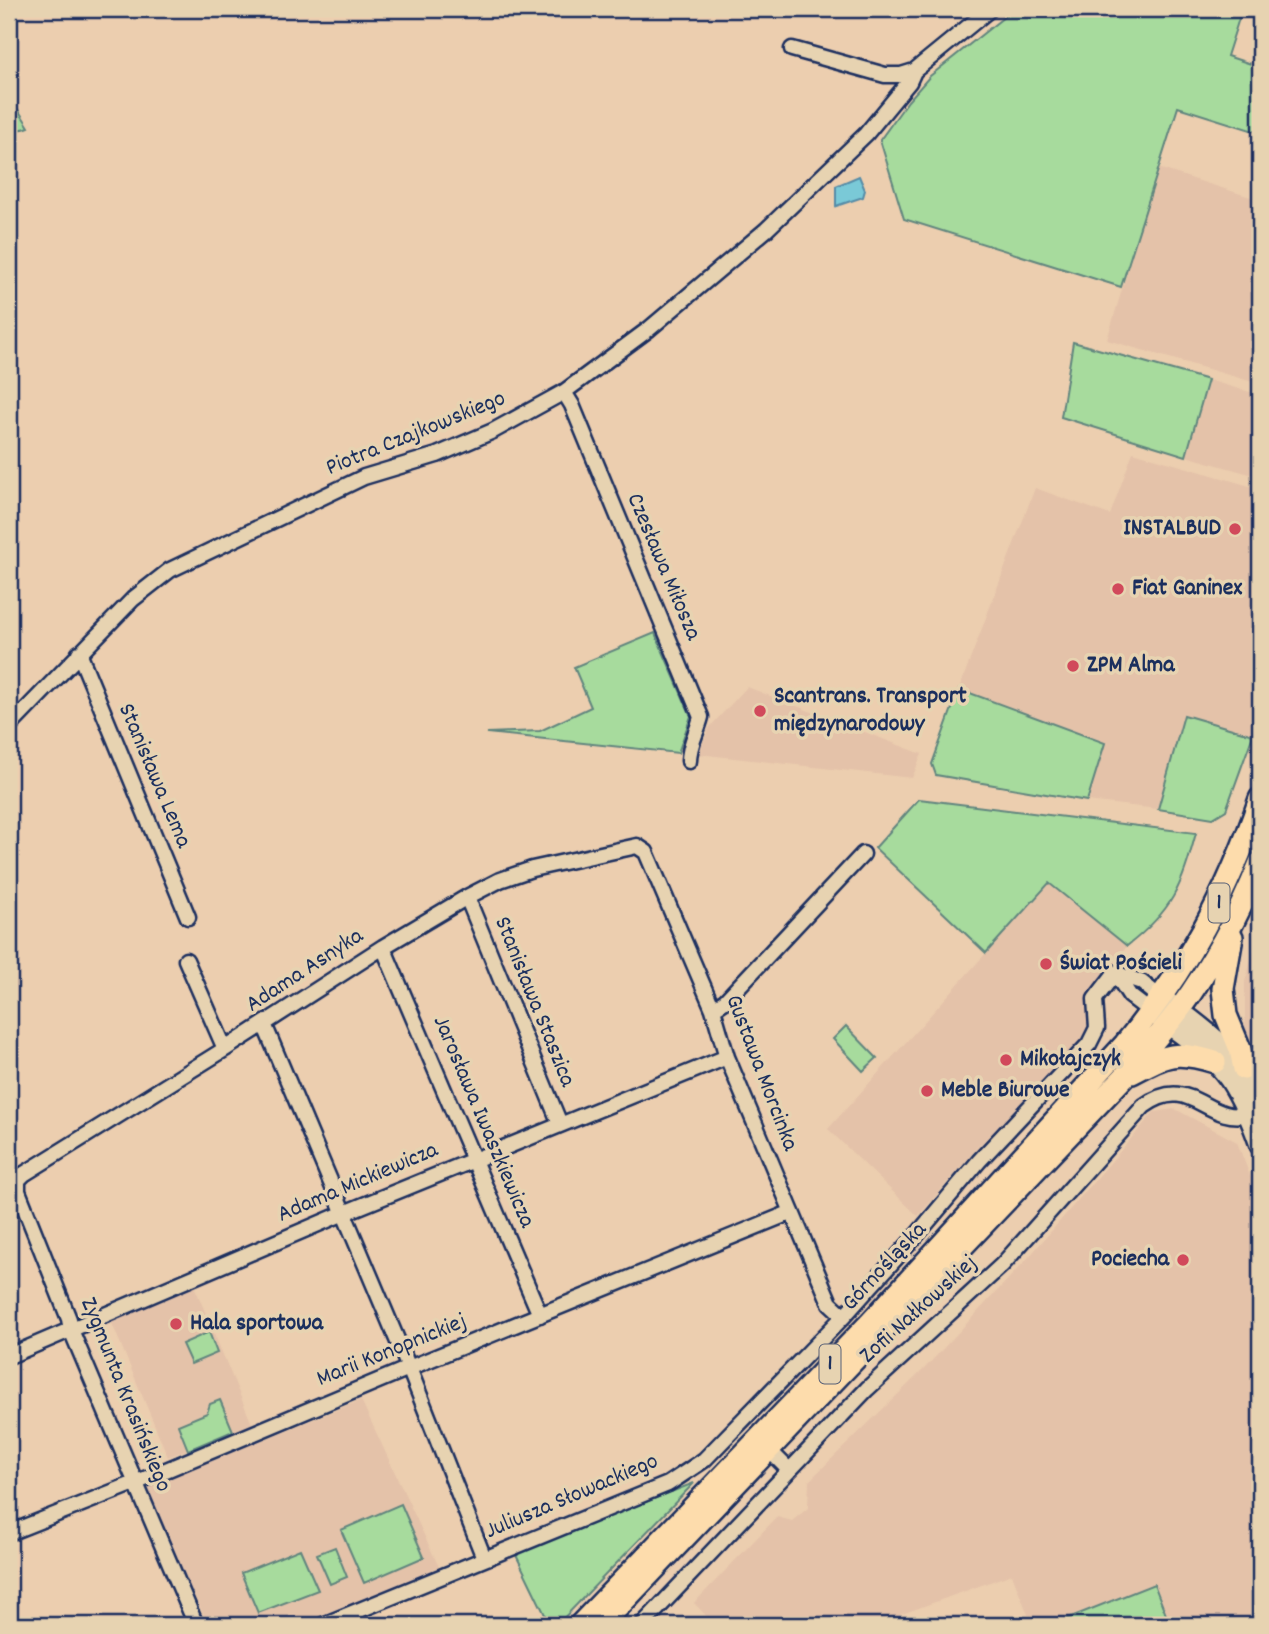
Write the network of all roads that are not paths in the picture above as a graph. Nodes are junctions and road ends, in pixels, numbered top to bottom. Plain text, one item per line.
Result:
1 (989, 9) edge
2 (792, 49) dead end
3 (914, 71) junction
4 (565, 392) junction
5 (79, 653) junction
6 (9, 727) edge
7 (688, 761) dead end
8 (1260, 799) edge
9 (637, 846) joint
10 (863, 854) dead end
11 (1260, 863) edge
12 (467, 897) junction
13 (188, 917) dead end
14 (1235, 921) junction
15 (383, 947) junction
16 (186, 960) dead end
17 (713, 1009) junction
18 (1165, 1011) junction
19 (264, 1024) junction
20 (225, 1049) junction
21 (727, 1057) junction
22 (1214, 1062) junction
23 (1244, 1069) junction
24 (1124, 1077) junction
25 (1249, 1114) junction
26 (560, 1124) junction
27 (1260, 1145) edge
28 (474, 1160) junction
29 (18, 1180) joint
30 (792, 1212) junction
31 (344, 1213) junction
32 (540, 1315) junction
33 (844, 1316) junction
34 (71, 1330) junction
35 (9, 1356) edge
36 (409, 1368) junction
37 (769, 1450) junction
38 (789, 1471) junction
39 (135, 1483) junction
40 (9, 1533) edge
41 (484, 1558) junction
42 (196, 1625) edge
43 (323, 1625) edge
44 (580, 1625) edge
45 (601, 1625) edge
46 (642, 1625) edge

1 - 3 street, Piotra Czajkowskiego
2 - 3 street
3 - 4 street, Piotra Czajkowskiego
4 - 5 street, Piotra Czajkowskiego
4 - 7 street, Czesława Miłosza
5 - 6 street, Piotra Czajkowskiego
5 - 13 street, Stanisława Lema
8 - 18 main road, 1
9 - 12 street, Adama Asnyka
9 - 17 street, Gustawa Morcinka
10 - 17 street
11 - 14 main road, 1
12 - 15 street, Adama Asnyka
12 - 26 street, Stanisława Staszica
14 - 18 main road, 1
14 - 23 main road
15 - 19 street, Adama Asnyka
15 - 28 street, Jarosława Iwaszkiewicza
16 - 20 street
17 - 21 street, Gustawa Morcinka
18 - 22 main road
18 - 23 main road
18 - 24 main road, Górnośląska / 1
18 - 33 street, Juliusza Słowackiego
18 - 44 main road, Górnośląska / 1
19 - 20 street, Adama Asnyka
19 - 31 street
20 - 29 street, Adama Asnyka
21 - 26 street, Adama Mickiewicza
21 - 30 street, Gustawa Morcinka
22 - 24 main road
22 - 25 main road
23 - 25 main road
24 - 37 main road, Górnośląska / 1
25 - 27 main road
25 - 38 street, Zofii Nałkowskiej
26 - 28 street, Adama Mickiewicza
28 - 31 street, Adama Mickiewicza
28 - 32 street, Jarosława Iwaszkiewicza
29 - 34 street, Zygmunta Krasińskiego
30 - 32 street, Marii Konopnickiej
30 - 33 street, Gustawa Morcinka
31 - 34 street, Adama Mickiewicza
31 - 36 street
32 - 36 street, Marii Konopnickiej
33 - 41 street, Juliusza Słowackiego
34 - 35 street, Adama Mickiewicza
34 - 39 street, Zygmunta Krasińskiego
36 - 39 street, Marii Konopnickiej
36 - 41 street
37 - 38 street
37 - 45 main road, Górnośląska / 1
38 - 46 street, Zofii Nałkowskiej
39 - 40 street, Marii Konopnickiej
39 - 42 street, Zygmunta Krasińskiego
41 - 43 street, Juliusza Słowackiego

